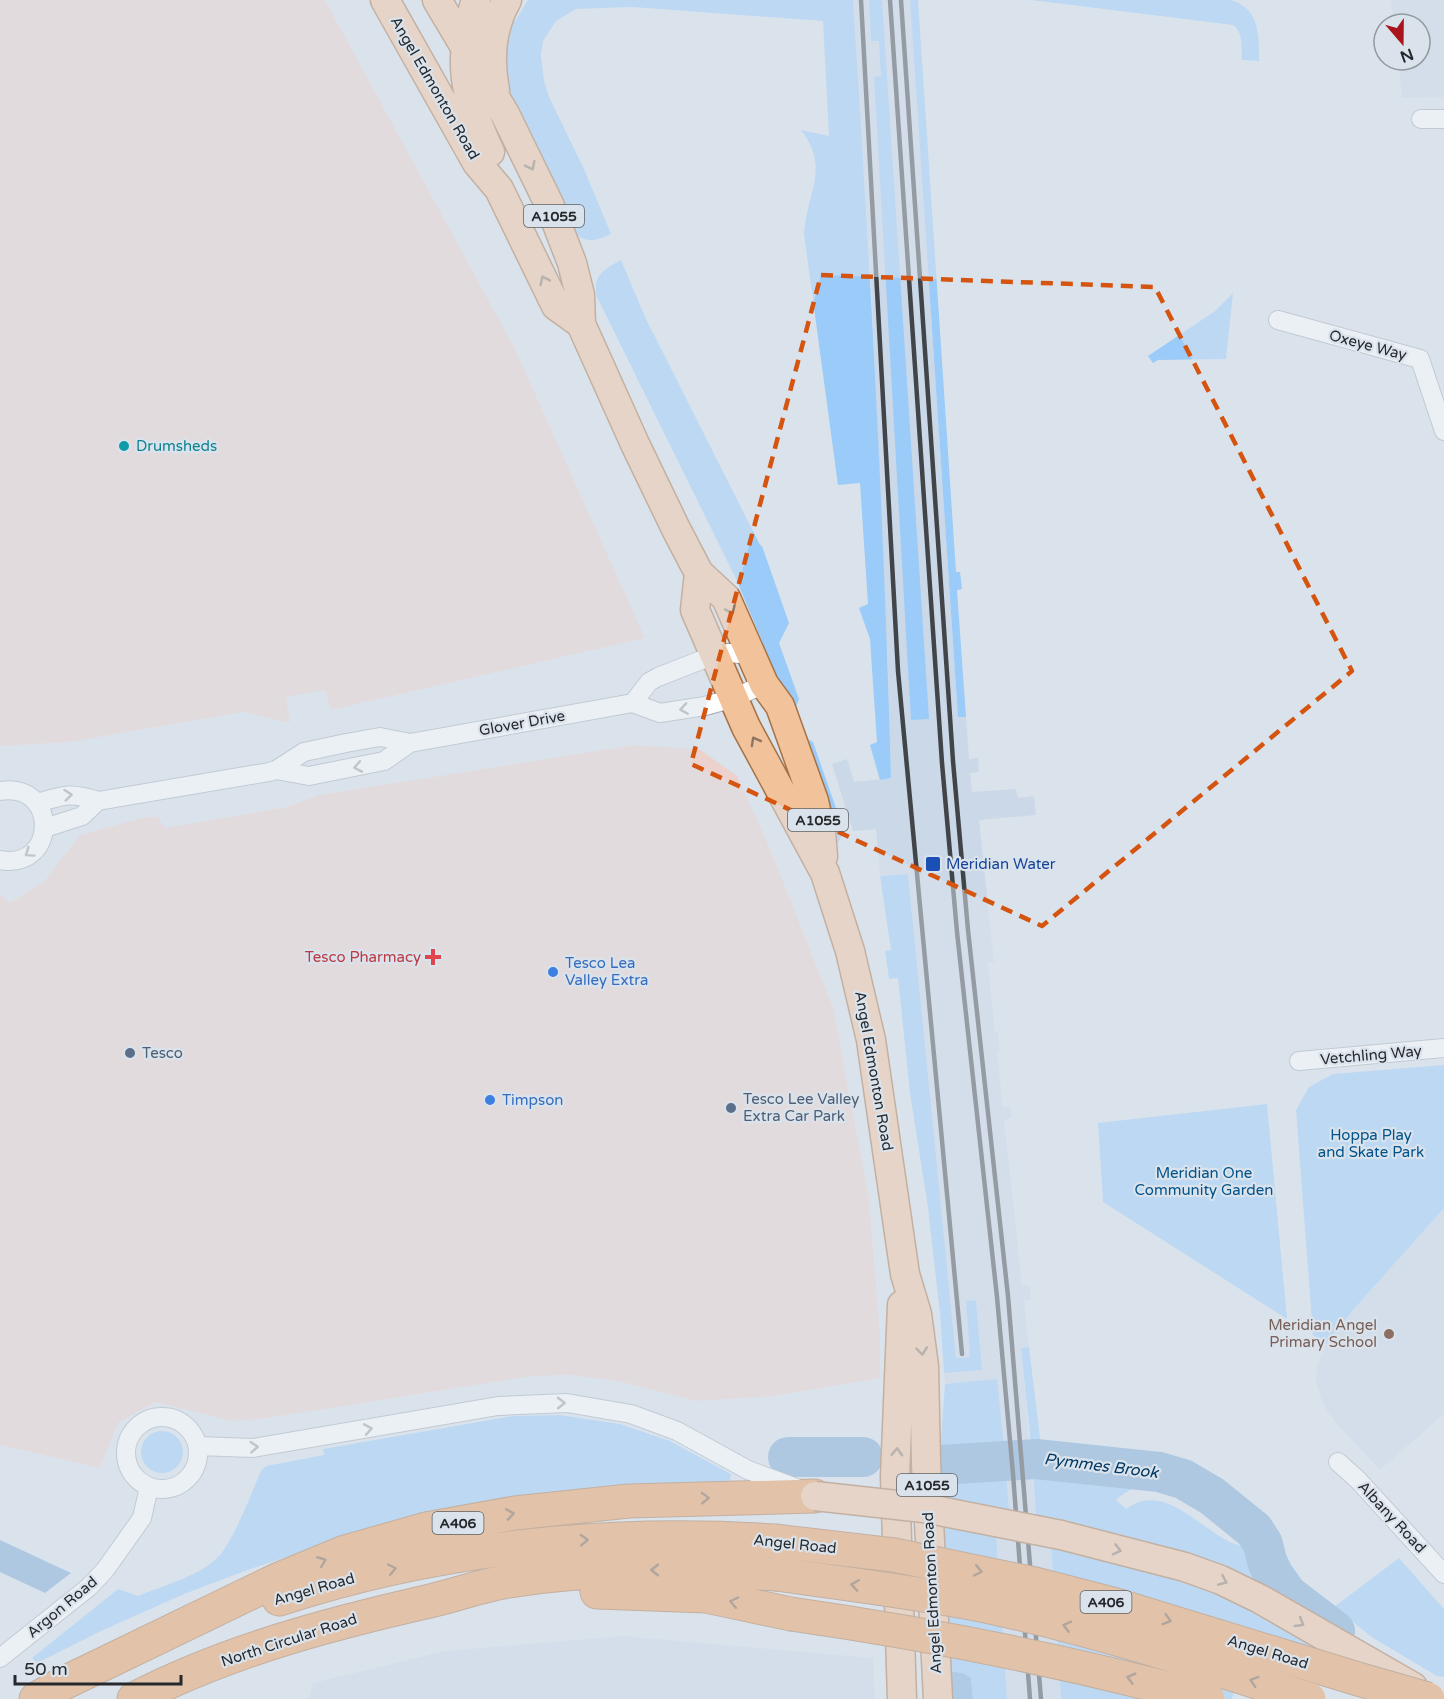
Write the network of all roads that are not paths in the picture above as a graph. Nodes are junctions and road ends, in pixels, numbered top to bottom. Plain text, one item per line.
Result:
1 (385, 0) edge
2 (437, 0) edge
3 (476, 0) edge
4 (507, 0) edge
5 (464, 44) junction
6 (505, 114) junction
7 (1421, 119) dead end
8 (1444, 119) edge
9 (499, 189) junction
10 (1278, 320) dead end
11 (581, 324) junction
12 (1444, 430) edge
13 (699, 573) junction
14 (714, 655) junction
15 (751, 655) junction
16 (764, 684) junction
17 (735, 698) junction
18 (633, 703) junction
19 (410, 743) junction
20 (276, 770) junction
21 (0, 791) edge
22 (99, 801) junction
23 (37, 803) junction
24 (45, 828) junction
25 (0, 860) edge
26 (825, 873) junction
27 (1444, 1048) edge
28 (1299, 1061) dead end
29 (905, 1274) junction
30 (198, 1446) junction
31 (1338, 1462) dead end
32 (149, 1486) junction
33 (793, 1491) junction
34 (1444, 1574) edge
35 (448, 1596) junction
36 (155, 1640) junction
37 (0, 1658) edge
38 (36, 1699) edge
39 (134, 1699) edge
40 (902, 1699) edge
41 (938, 1699) edge
42 (1208, 1699) edge
43 (1309, 1699) edge
44 (1431, 1699) edge

1 - 9 main road, Angel Edmonton Road / A1055
2 - 5 main road, A1055
3 - 5 main road
4 - 6 main road
5 - 6 main road, A1055
5 - 9 main road
6 -> 11 main road, Angel Edmonton Road / A1055
7 - 8 street
11 -> 9 main road, Angel Edmonton Road / A1055
10 - 12 street, Oxeye Way
11 - 13 main road, Angel Edmonton Road / A1055
13 - 14 main road, Angel Edmonton Road / A1055
13 -> 15 main road, Angel Edmonton Road / A1055
14 - 15 street
14 - 17 main road, Angel Edmonton Road / A1055
14 - 18 street
15 - 16 main road, Angel Edmonton Road / A1055
16 - 17 street, Glover Drive
16 - 26 main road, Angel Edmonton Road / A1055
17 -> 18 street, Glover Drive
26 -> 17 main road, Angel Edmonton Road / A1055
18 - 19 street, Glover Drive
19 - 20 street, Glover Drive
19 -> 20 street, Glover Drive
20 - 22 street, Glover Drive
21 - 23 street
23 -> 22 street, Glover Drive
22 - 24 street, Glover Drive
23 - 24 street
24 -> 25 street
26 - 29 main road, Angel Edmonton Road / A1055
27 - 28 street, Vetchling Way
40 -> 29 main road, Angel Edmonton Road / A1055
29 -> 41 main road, Angel Edmonton Road / A1055
30 - 32 street
30 - 32 street
30 -> 33 street
31 - 34 street, Albany Road
32 - 37 street, Argon Road
36 -> 33 highway, A406
33 -> 44 main road, Angel Road / A406, bridge
35 - 39 highway, North Circular Road / A406
42 -> 35 highway, bridge
43 -> 35 highway, Angel Road / A406, bridge
36 - 38 highway, A406
36 -> 44 highway, Angel Road / A406, bridge

